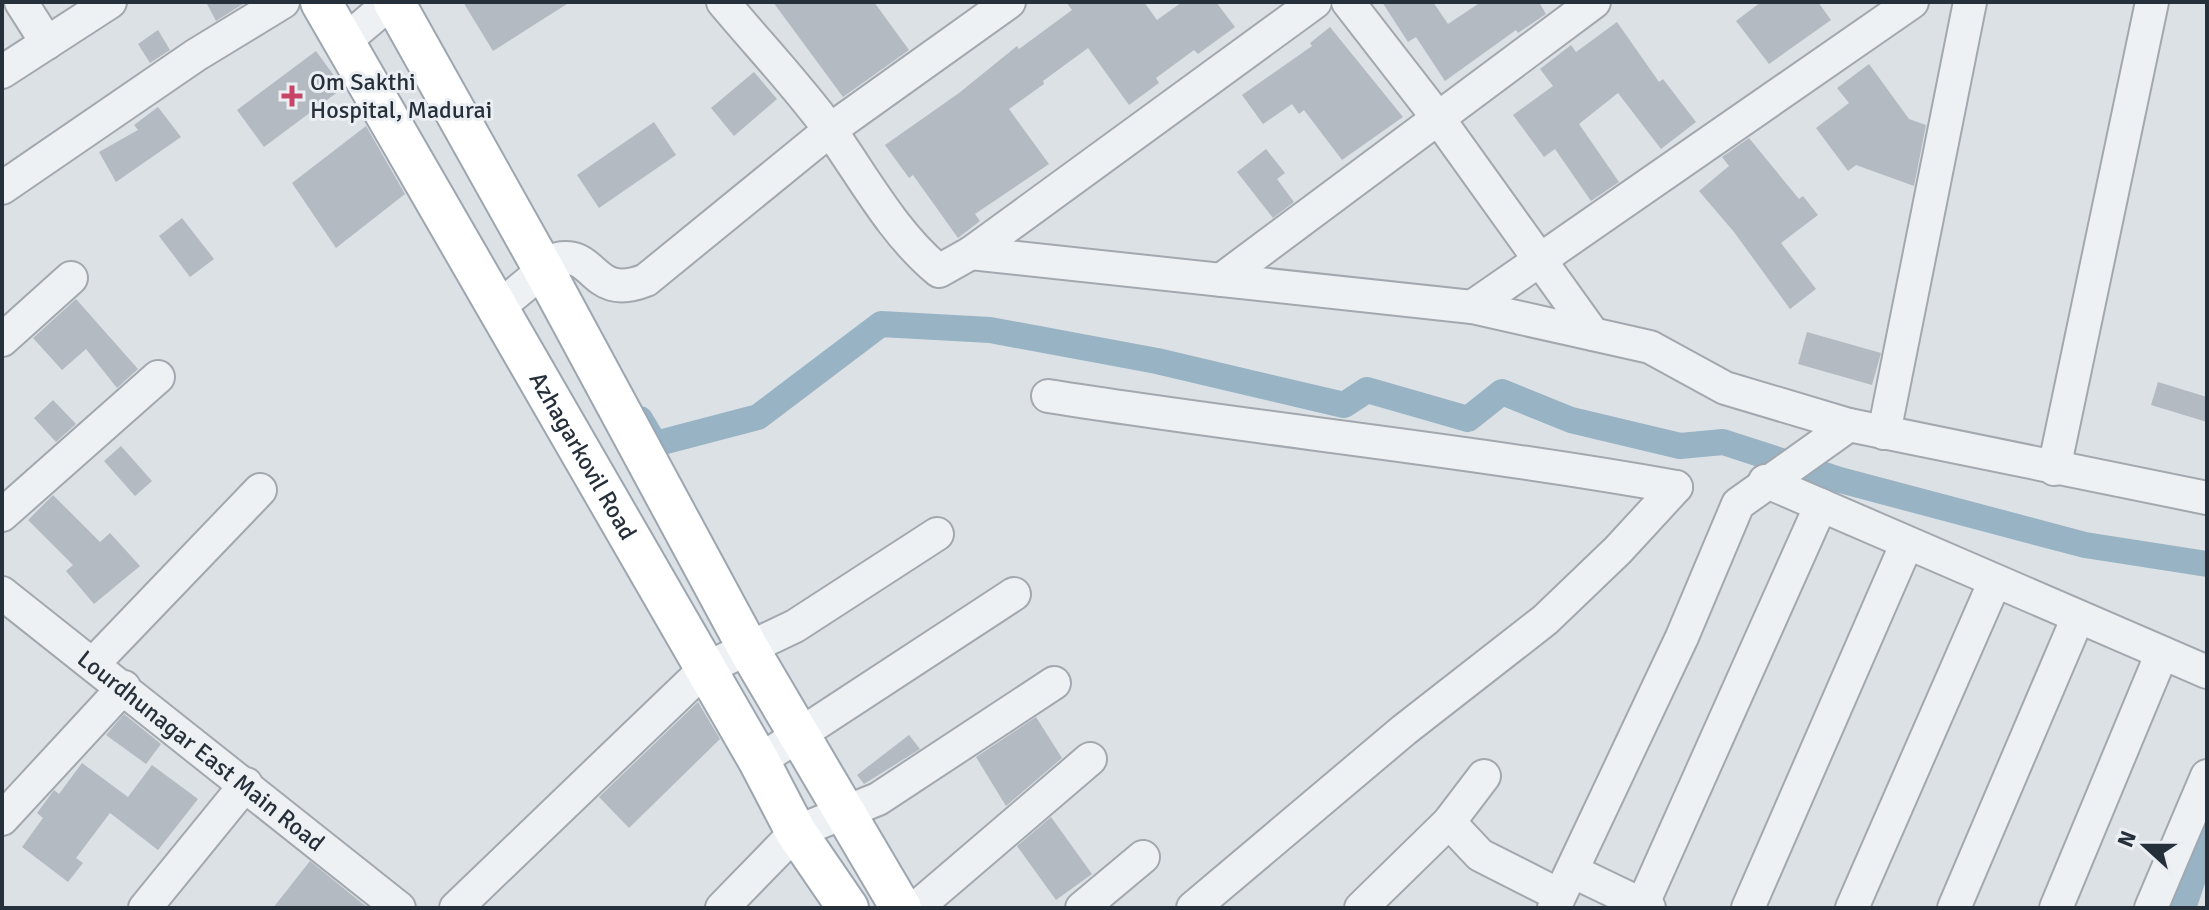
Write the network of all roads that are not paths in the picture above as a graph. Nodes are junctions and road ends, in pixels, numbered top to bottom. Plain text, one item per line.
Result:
1 (21, 2) edge
2 (110, 2) edge
3 (283, 2) edge
4 (321, 2) edge
5 (392, 2) edge
6 (723, 2) edge
7 (1009, 2) edge
8 (1315, 2) edge
9 (1348, 2) edge
10 (1594, 2) edge
11 (1912, 2) edge
12 (1970, 2) edge
13 (2152, 2) edge
14 (345, 41) junction
15 (47, 43) junction
16 (2, 72) edge
17 (1438, 118) junction
18 (830, 130) junction
19 (2, 188) edge
20 (971, 253) junction
21 (1541, 262) junction
22 (551, 264) junction
23 (71, 278) dead end
24 (1221, 280) junction
25 (499, 307) junction
26 (1472, 307) junction
27 (1593, 334) junction
28 (2, 340) edge
29 (158, 377) dead end
30 (1048, 396) dead end
31 (1849, 425) junction
32 (1884, 433) junction
33 (1784, 468) junction
34 (2054, 469) junction
35 (260, 490) dead end
36 (2207, 498) edge
37 (1821, 505) junction
38 (2, 515) edge
39 (675, 515) junction
40 (937, 534) dead end
41 (629, 535) junction
42 (1907, 543) junction
43 (1995, 581) junction
44 (2, 593) edge
45 (1014, 594) dead end
46 (2078, 617) junction
47 (748, 648) junction
48 (2162, 653) junction
49 (94, 663) junction
50 (705, 669) junction
51 (2207, 672) edge
52 (1054, 683) dead end
53 (124, 687) junction
54 (801, 733) junction
55 (1090, 759) dead end
56 (759, 761) junction
57 (1484, 776) dead end
58 (2207, 776) edge
59 (246, 784) junction
60 (844, 812) junction
61 (2, 819) edge
62 (1449, 822) junction
63 (796, 832) junction
64 (1143, 857) dead end
65 (1562, 891) edge
66 (1644, 907) edge
67 (145, 908) edge
68 (399, 908) edge
69 (456, 908) edge
70 (722, 908) edge
71 (848, 908) edge
72 (901, 908) edge
73 (916, 908) edge
74 (1082, 908) edge
75 (1193, 908) edge
76 (1361, 908) edge
77 (1748, 908) edge
78 (1852, 908) edge
79 (1954, 908) edge
80 (2056, 908) edge
81 (2151, 908) edge

1 - 15 street
2 - 15 street
3 - 19 street
4 - 14 main road, Azhagarkovil Road
5 - 14 street
5 - 22 main road, Azhagarkovil Road
6 - 18 street
7 - 18 street
8 - 20 street
9 - 17 street
10 - 17 street
11 - 21 street
12 - 32 street
13 - 34 street
14 - 25 main road, Azhagarkovil Road
15 - 16 street
17 - 21 street
17 - 24 street
18 - 20 street
18 - 22 street
20 - 24 street
21 - 26 street
21 - 27 street
22 - 25 street
22 - 39 main road, Azhagarkovil Road
23 - 28 street
24 - 26 street
25 - 41 main road, Azhagarkovil Road
26 - 27 street
27 - 31 street
29 - 38 street
30 - 75 street
31 - 32 street
31 - 33 street
32 - 34 street
33 - 37 street
33 - 65 street
34 - 36 street
35 - 49 street
37 - 42 street
37 - 66 street
39 - 41 main road
39 - 47 main road, Azhagarkovil Road
40 - 47 street
41 - 50 main road, Azhagarkovil Road
42 - 43 street
42 - 77 street
43 - 46 street
43 - 78 street
44 - 49 street, Lourdhunagar East Main Road
45 - 54 street
46 - 48 street
46 - 79 street
47 - 50 street
47 - 54 main road, Azhagarkovil Road
48 - 51 street
48 - 80 street
49 - 53 street, Lourdhunagar East Main Road
50 - 56 main road, Azhagarkovil Road
50 - 69 street
52 - 60 street
53 - 59 street, Lourdhunagar East Main Road
53 - 61 street
54 - 56 street
54 - 60 main road, Azhagarkovil Road
55 - 73 street
56 - 63 main road, Azhagarkovil Road
57 - 62 street
58 - 81 street
59 - 67 street
59 - 68 street, Lourdhunagar East Main Road
60 - 63 street
60 - 72 main road, Azhagarkovil Road
62 - 65 street
62 - 76 street
63 - 70 street
63 - 71 main road, Azhagarkovil Road
64 - 74 street
65 - 66 street

